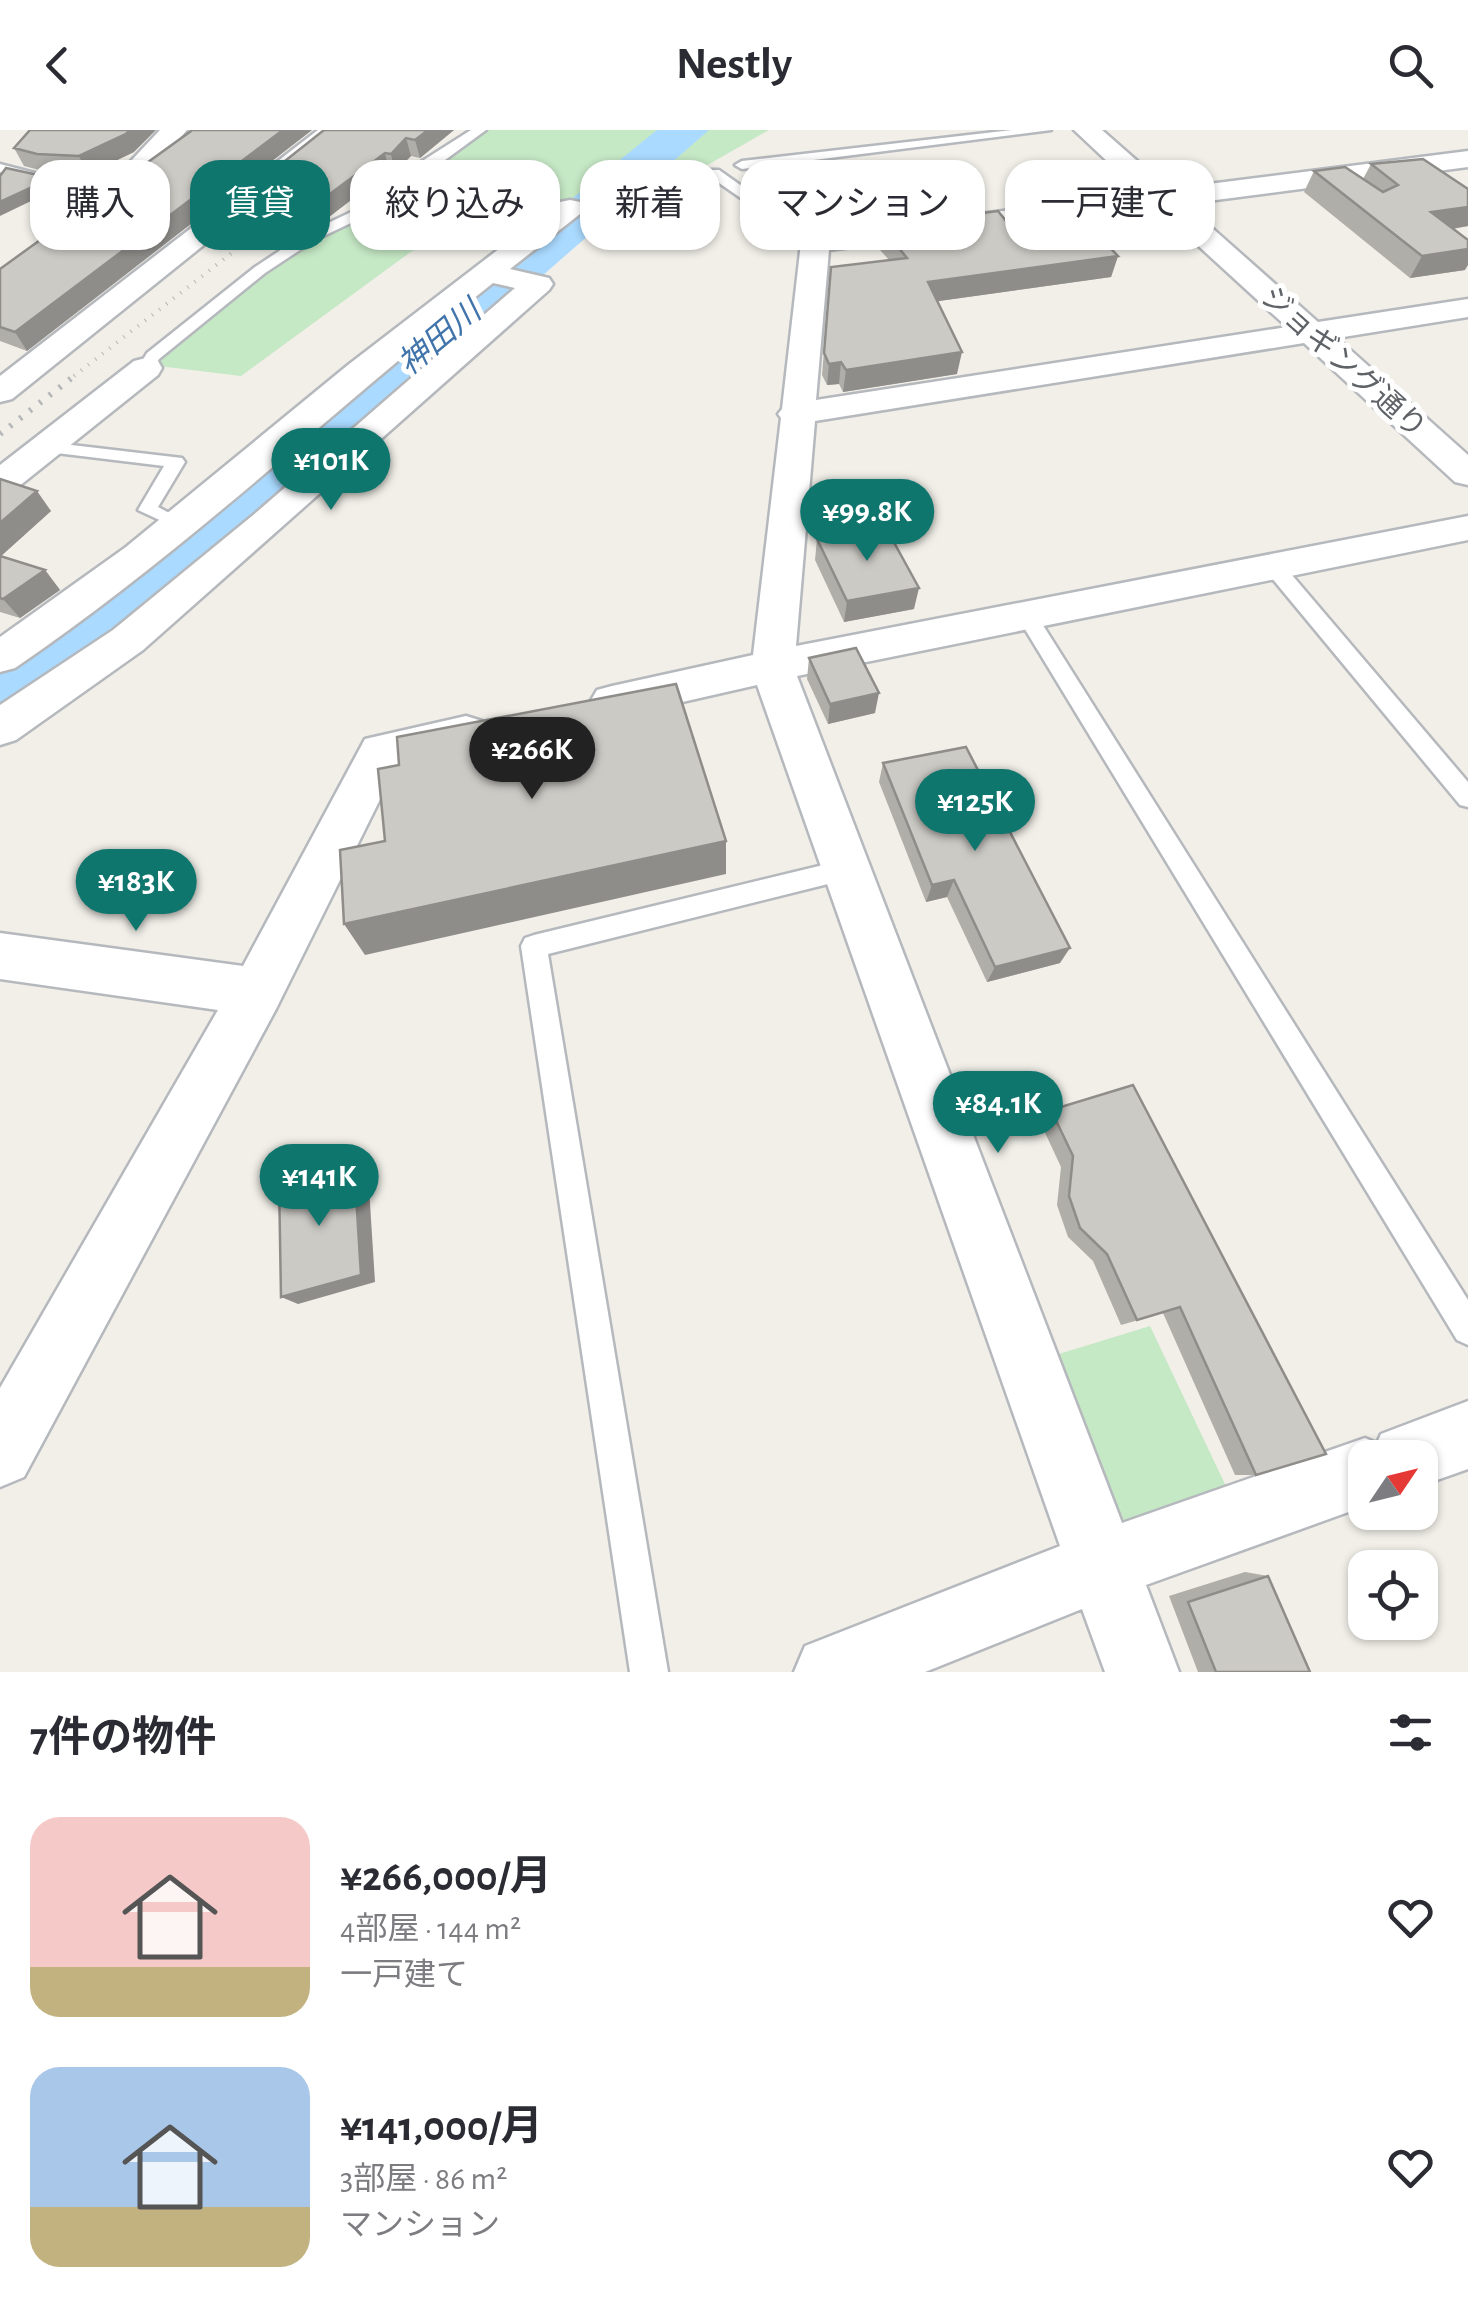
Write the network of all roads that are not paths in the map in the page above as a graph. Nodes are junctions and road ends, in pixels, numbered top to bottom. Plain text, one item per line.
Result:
1 (174, 130) edge
2 (334, 130) edge
3 (480, 130) edge
4 (1045, 130) edge
5 (1087, 130) edge
6 (1468, 159) edge
7 (147, 160) edge
8 (785, 160) edge
9 (1120, 160) edge
10 (0, 168) edge
11 (30, 176) edge
12 (1215, 193) edge
13 (570, 208) dead end
14 (1215, 246) edge
15 (814, 250) edge
16 (502, 276) junction
17 (1468, 308) edge
18 (1312, 333) junction
19 (146, 368) joint
20 (8, 377) edge
21 (795, 414) junction
22 (46, 447) junction
23 (1468, 474) edge
24 (0, 484) edge
25 (181, 524) junction
26 (1468, 528) edge
27 (1273, 566) junction
28 (1027, 616) junction
29 (0, 657) edge
30 (773, 668) junction
31 (568, 712) edge
32 (512, 724) edge
33 (0, 728) edge
34 (1468, 798) edge
35 (844, 870) junction
36 (0, 956) edge
37 (257, 992) junction
38 (1468, 1329) edge
39 (1468, 1435) edge
40 (1438, 1446) edge
41 (0, 1452) edge
42 (1348, 1478) edge
43 (1103, 1564) junction
44 (649, 1672) edge
45 (832, 1672) edge
46 (1142, 1672) edge

1 - 7 street
2 - 20 street
3 - 19 lane
4 - 8 lane
5 - 9 street, ジョギング通り
6 - 12 street
10 - 11 lane
13 - 16 street
14 - 18 street, ジョギング通り
15 - 21 street
16 - 25 street
16 - 33 street
17 - 18 street
18 - 21 street
18 - 23 street, ジョギング通り
19 - 22 street
21 - 30 street
22 - 24 street
22 - 25 lane
25 - 29 street
26 - 27 street
27 - 28 street
27 - 34 lane
28 - 30 street
28 - 38 lane
30 - 31 street
30 - 35 street
32 - 37 street
35 - 43 street
35 - 44 lane
36 - 37 street
37 - 41 street
39 - 40 street
42 - 43 street
43 - 45 street
43 - 46 street

